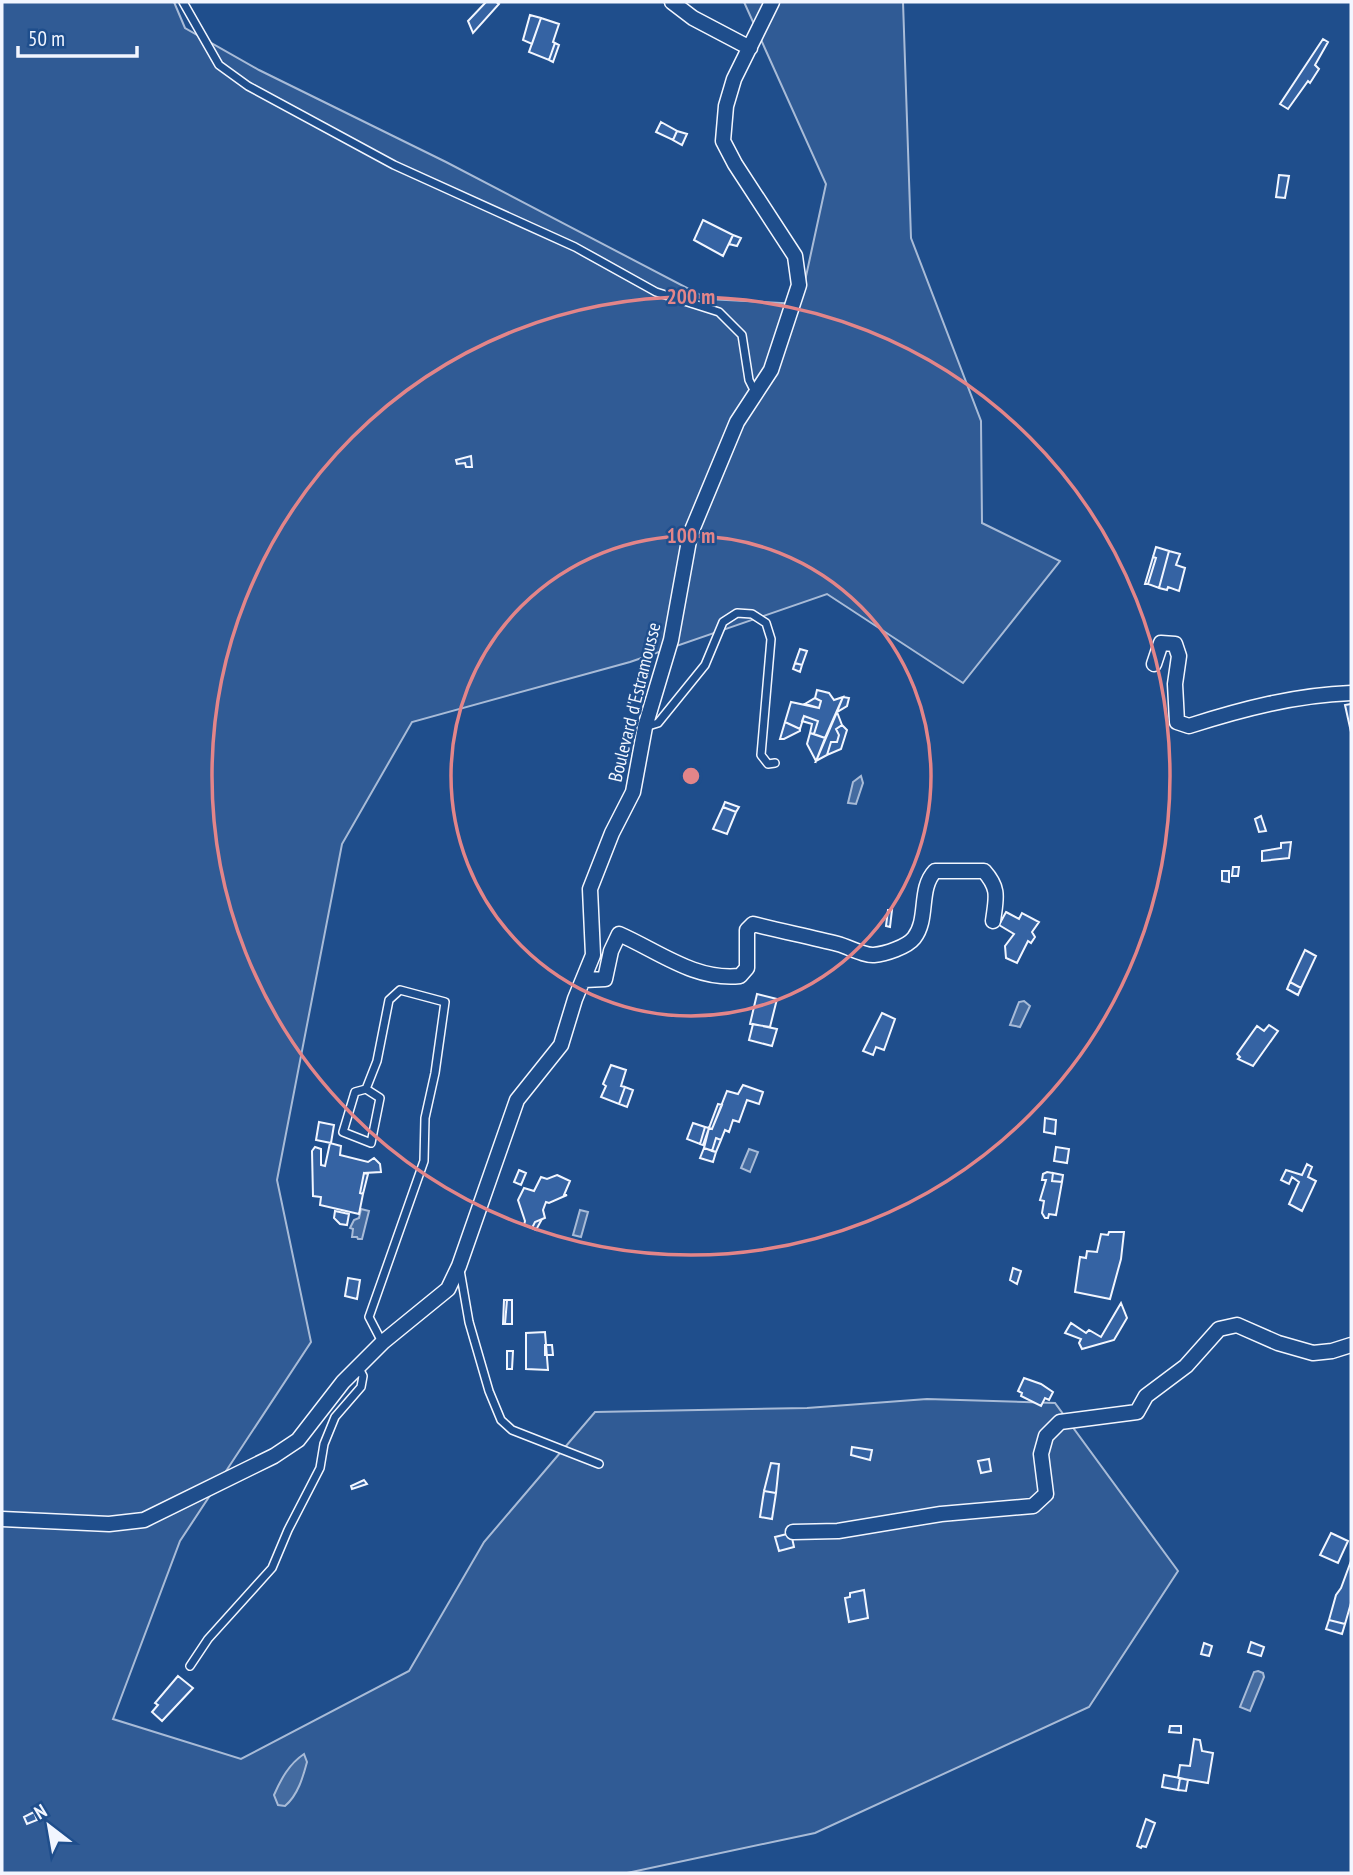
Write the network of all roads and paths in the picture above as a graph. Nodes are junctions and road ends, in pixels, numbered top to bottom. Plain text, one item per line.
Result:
1 (183, 2) edge
2 (672, 2) edge
3 (772, 2) edge
4 (750, 48) junction
5 (756, 395) junction
6 (1154, 664) dead end
7 (1351, 693) edge
8 (645, 727) junction
9 (775, 763) dead end
10 (993, 921) dead end
11 (584, 980) junction
12 (366, 1089) junction
13 (459, 1266) junction
14 (383, 1342) junction
15 (1351, 1345) edge
16 (359, 1367) junction
17 (599, 1464) dead end
18 (7, 1523) edge
19 (793, 1532) dead end
20 (190, 1666) dead end

1 - 5 lane
2 - 4 street
3 - 4 street, Boulevard d'Estramousse
4 - 5 street, Boulevard d'Estramousse
5 - 8 street, Boulevard d'Estramousse
6 - 7 street
8 - 9 lane
8 - 11 street, Boulevard d'Estramousse
10 - 11 street
11 - 13 street, Boulevard d'Estramousse
12 - 12 lane
12 - 14 lane
13 - 14 street, Boulevard d'Estramousse
13 - 17 lane
14 - 16 street, Boulevard d'Estramousse
15 - 19 street
16 - 18 street, Boulevard d'Estramousse
16 - 20 lane

